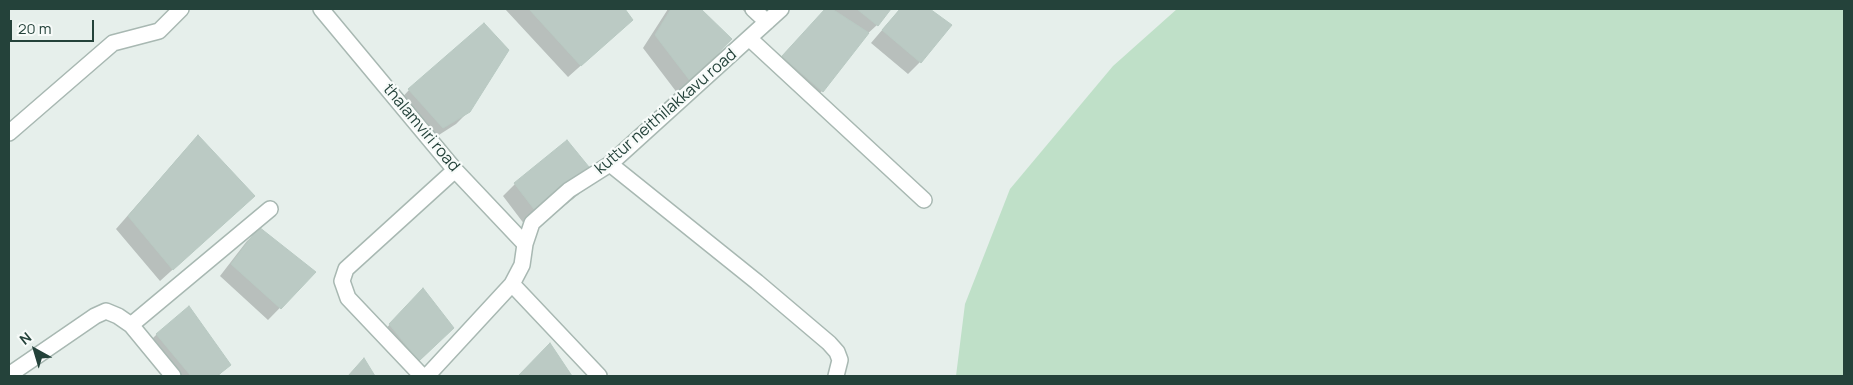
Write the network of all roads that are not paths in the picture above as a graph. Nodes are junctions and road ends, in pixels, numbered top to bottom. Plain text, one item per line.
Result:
1 (181, 9) edge
2 (321, 9) edge
3 (753, 9) edge
4 (781, 9) edge
5 (767, 22) junction
6 (750, 39) junction
7 (9, 133) edge
8 (610, 164) junction
9 (455, 170) junction
10 (924, 200) dead end
11 (270, 210) dead end
12 (525, 244) junction
13 (512, 284) junction
14 (131, 325) junction
15 (9, 375) edge
16 (173, 376) edge
17 (422, 376) edge
18 (427, 376) edge
19 (599, 376) edge
20 (836, 376) edge

1 - 7 street
2 - 9 street, thalamviri road
3 - 5 street
4 - 5 street, kuttur neithilakkavu road
5 - 6 street, kuttur neithilakkavu road
6 - 8 street, kuttur neithilakkavu road
6 - 10 street
8 - 12 street, kuttur neithilakkavu road
8 - 20 street
9 - 12 street, thalamviri road
9 - 17 street
11 - 14 street
12 - 13 street, kuttur neithilakkavu road
13 - 18 street, kuttur neithilakkavu road
13 - 19 street
14 - 15 street
14 - 16 street

